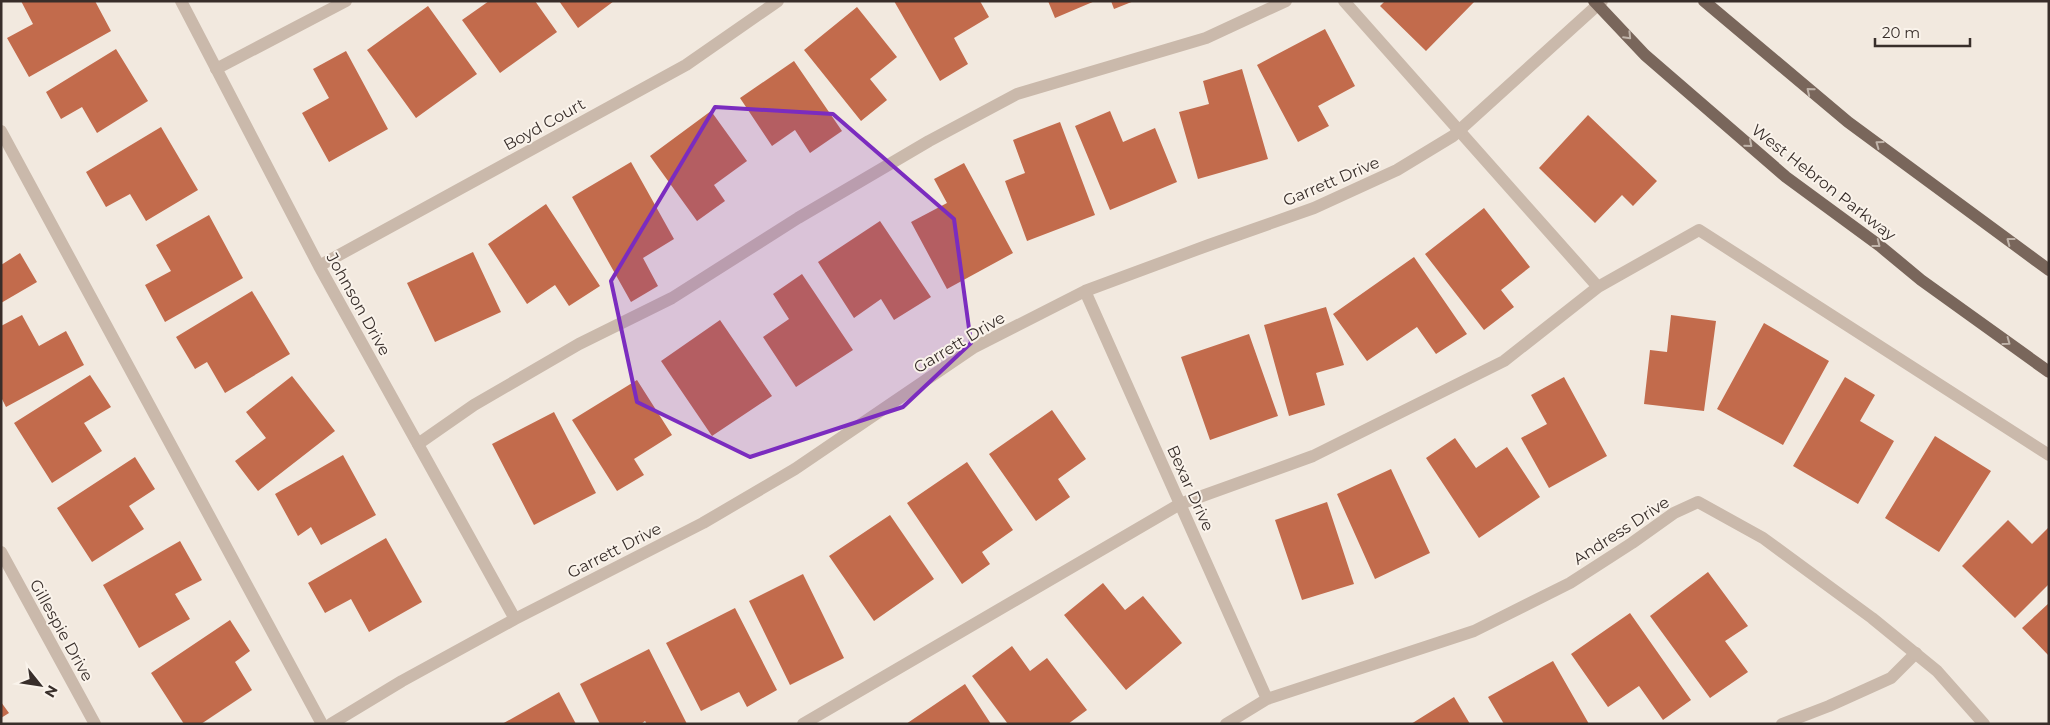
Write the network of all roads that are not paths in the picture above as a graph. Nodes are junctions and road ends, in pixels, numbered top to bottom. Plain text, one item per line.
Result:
1 (181, 1) edge
2 (346, 1) edge
3 (778, 1) edge
4 (1286, 1) edge
5 (1344, 1) edge
6 (1704, 1) edge
7 (1598, 3) edge
8 (216, 69) junction
9 (1459, 129) junction
10 (1, 131) edge
11 (319, 266) junction
12 (2049, 270) edge
13 (1598, 287) junction
14 (1085, 291) junction
15 (2049, 372) edge
16 (418, 444) junction
17 (2049, 455) edge
18 (1180, 504) junction
19 (1, 552) edge
20 (515, 619) junction
21 (1916, 653) junction
22 (1267, 699) junction
23 (95, 724) edge
24 (322, 724) edge
25 (330, 724) edge
26 (803, 724) edge
27 (1226, 724) edge
28 (1782, 724) edge
29 (1984, 724) edge

1 - 8 street, Johnson Drive
2 - 8 street
3 - 11 street, Boyd Court
4 - 16 street
5 - 9 street
12 -> 6 main road
7 - 9 street, Garrett Drive
7 -> 15 main road, West Hebron Parkway
8 - 11 street, Johnson Drive
9 - 13 street
9 - 14 street, Garrett Drive
10 - 24 street
11 - 16 street, Johnson Drive
13 - 17 street
13 - 18 street
14 - 18 street, Bexar Drive
14 - 20 street, Garrett Drive
16 - 20 street, Johnson Drive
18 - 22 street, Bexar Drive
18 - 26 street
19 - 23 street, Gillespie Drive
20 - 25 street, Garrett Drive
21 - 22 street, Andress Drive
21 - 28 street
21 - 29 street, Andress Drive
22 - 27 street, Andress Drive

